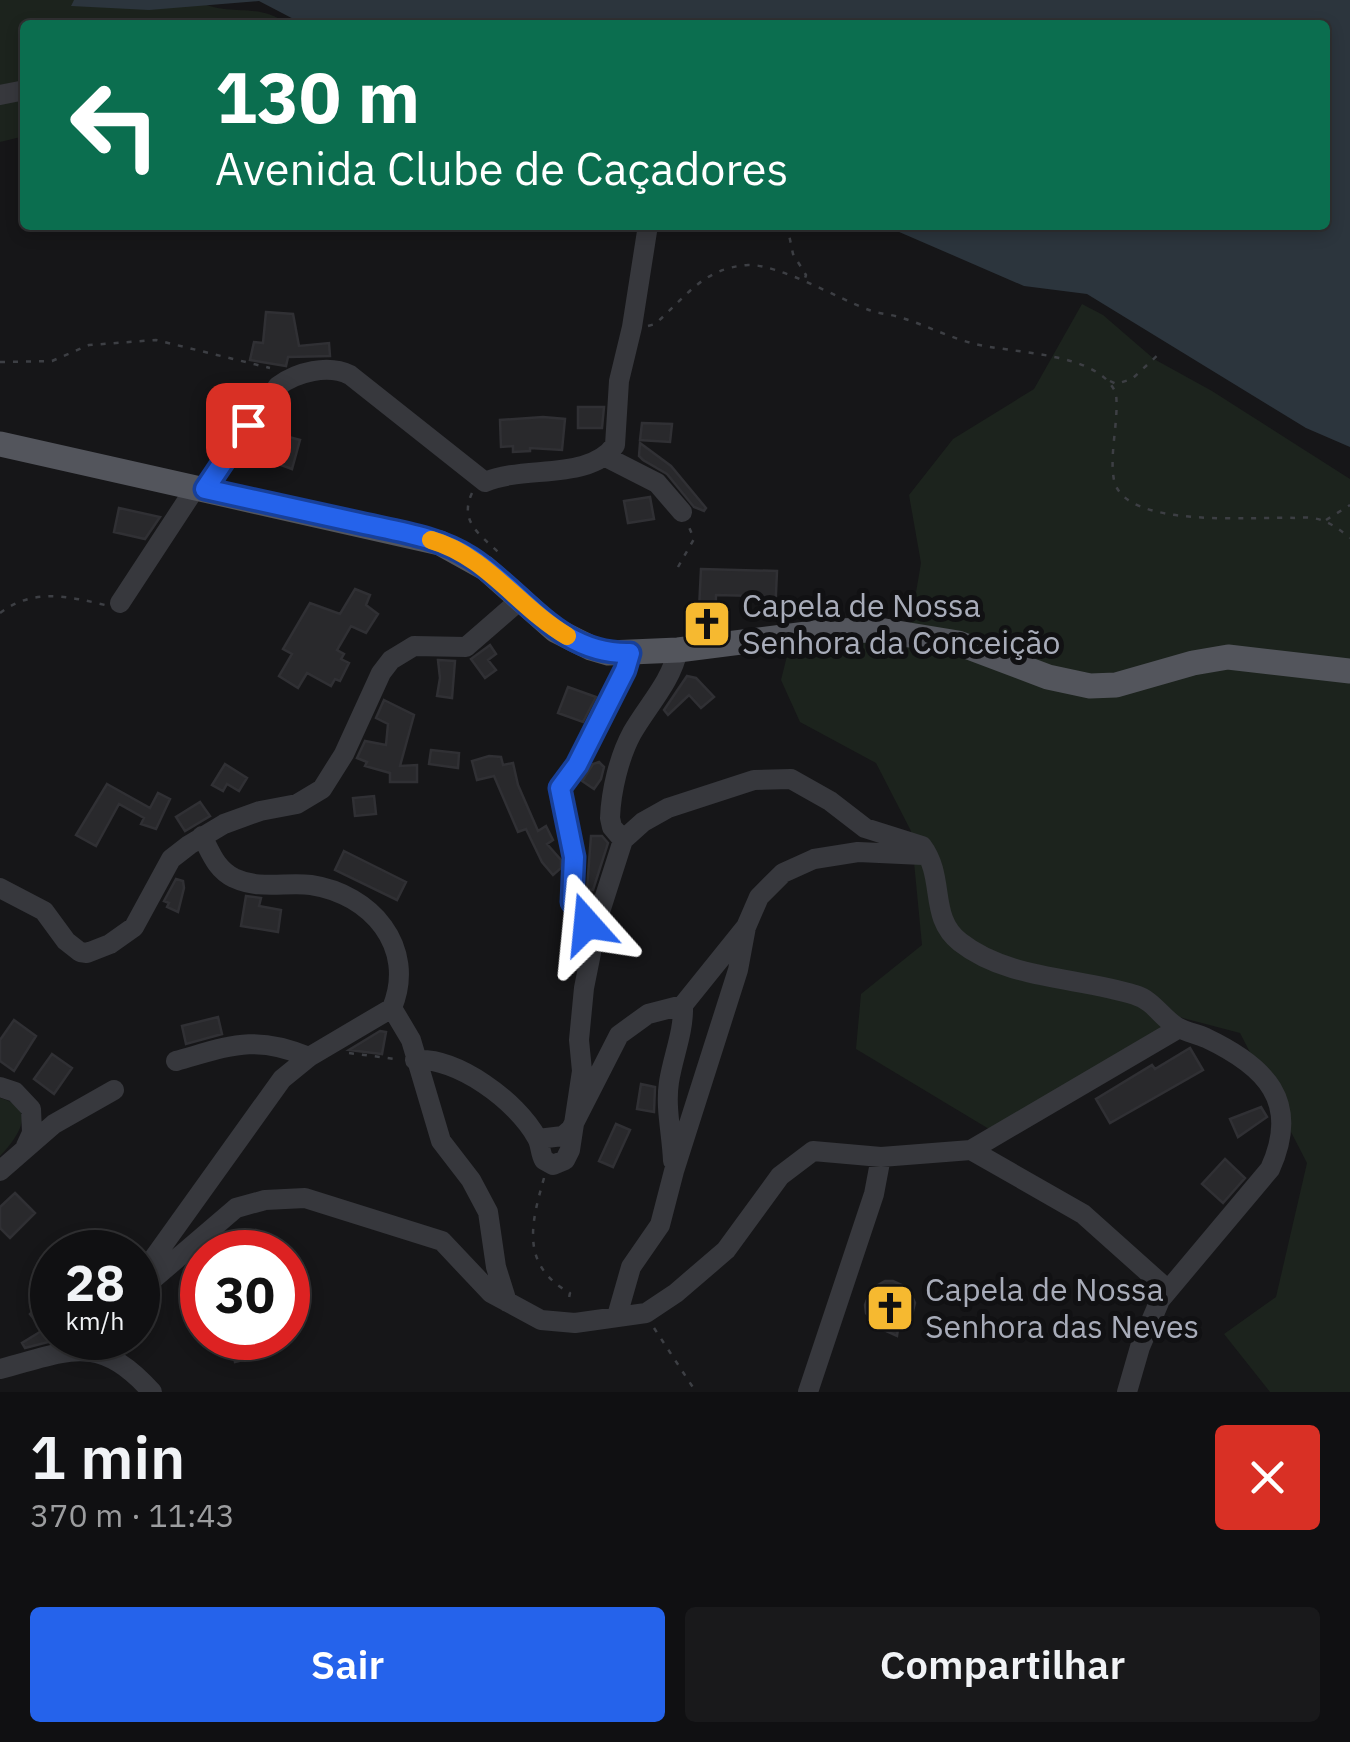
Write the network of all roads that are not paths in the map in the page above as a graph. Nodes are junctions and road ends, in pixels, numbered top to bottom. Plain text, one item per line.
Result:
1 (647, 230) edge
2 (0, 444) edge
3 (604, 456) junction
4 (201, 488) junction
5 (682, 512) road end
6 (520, 601) junction
7 (120, 603) road end
8 (678, 650) junction
9 (630, 653) junction
10 (1350, 670) edge
11 (202, 836) junction
12 (623, 840) junction
13 (930, 856) junction
14 (0, 888) edge
15 (746, 927) junction
16 (596, 931) junction
17 (684, 1005) junction
18 (392, 1008) junction
19 (1179, 1028) junction
20 (316, 1053) junction
21 (415, 1058) junction
22 (176, 1061) dead end
23 (0, 1088) edge
24 (114, 1090) dead end
25 (571, 1129) junction
26 (538, 1140) junction
27 (26, 1146) junction
28 (971, 1150) junction
29 (881, 1156) junction
30 (0, 1171) edge
31 (674, 1171) junction
32 (160, 1249) edge
33 (160, 1273) edge
34 (1168, 1290) junction
35 (507, 1302) junction
36 (616, 1316) junction
37 (31, 1360) edge
38 (117, 1360) edge
39 (0, 1369) edge
40 (152, 1392) edge
41 (808, 1392) edge
42 (1127, 1392) edge

1 - 3 street
2 - 4 main road
3 - 4 street
3 - 5 street
4 - 6 main road
4 - 7 street
6 - 9 main road
6 - 11 street
8 - 9 main road
8 - 10 main road
8 - 12 street
9 - 16 street
11 - 14 street
11 - 18 street
12 - 13 street
12 - 16 street
13 - 15 street
13 - 19 street
15 - 17 street
15 - 31 street
16 - 25 street
17 - 25 street
17 - 31 street
18 - 20 street
18 - 21 street
19 - 28 street
19 - 34 street
20 - 22 street
20 - 32 street
21 - 26 street
21 - 35 street
23 - 27 street
24 - 27 street
25 - 26 street
25 - 26 street
27 - 30 street
28 - 29 street
28 - 34 street
29 - 36 street
29 - 41 street
31 - 36 street
33 - 35 street
34 - 42 street
35 - 36 street
37 - 39 street
38 - 40 street

